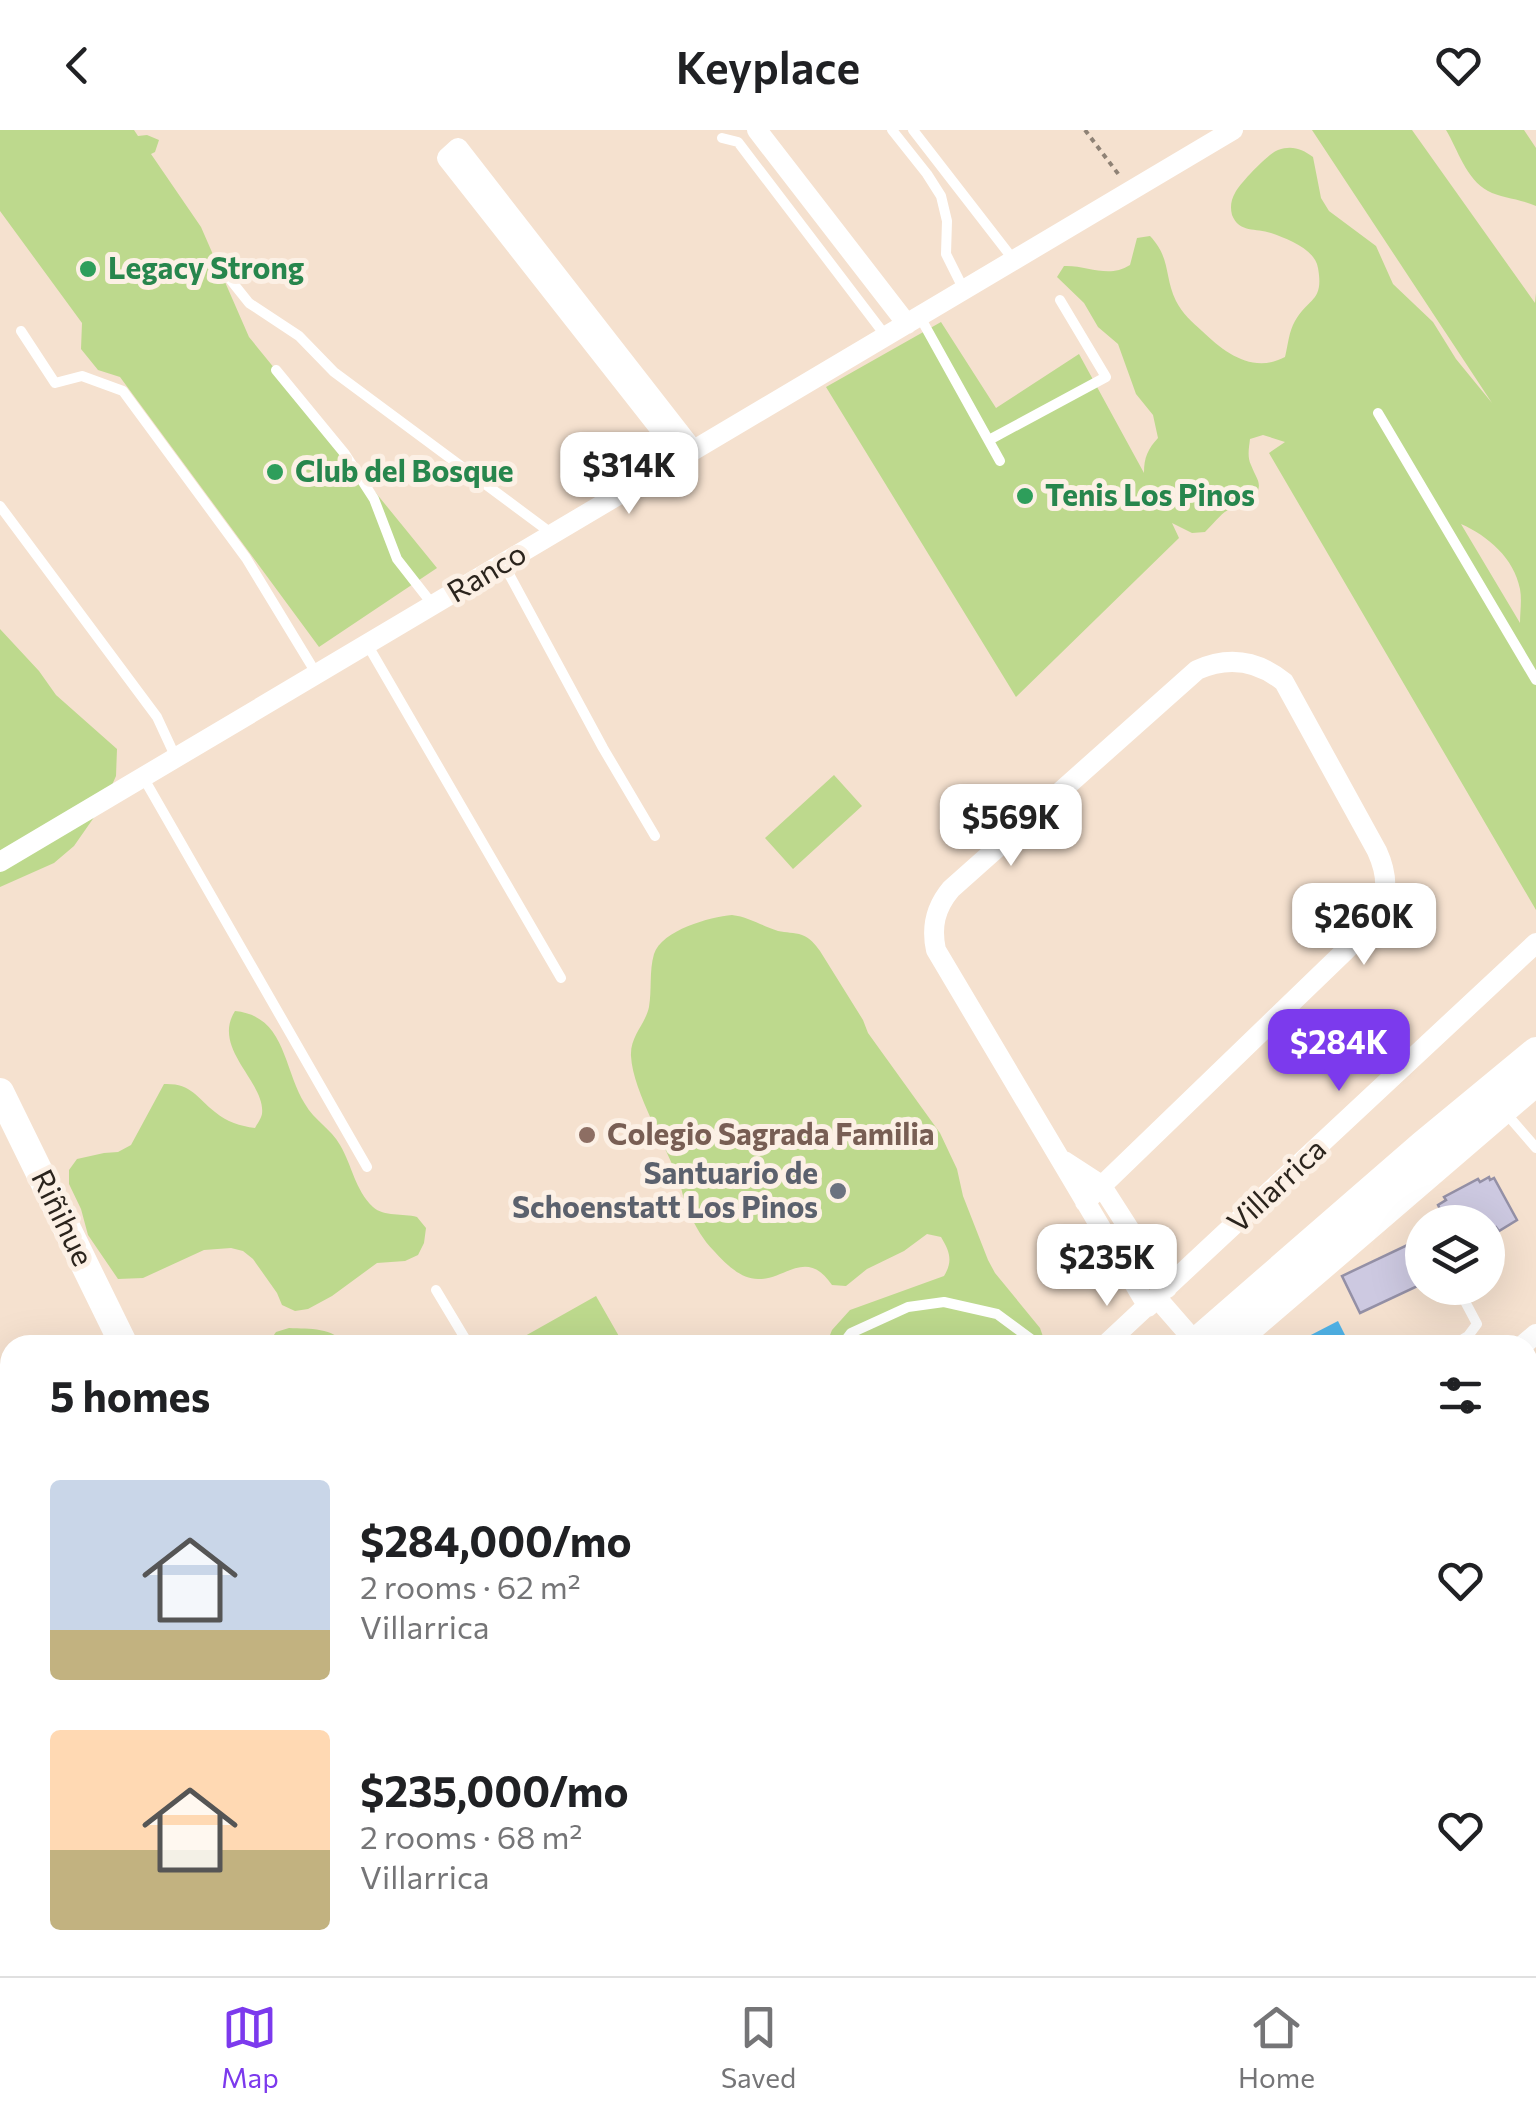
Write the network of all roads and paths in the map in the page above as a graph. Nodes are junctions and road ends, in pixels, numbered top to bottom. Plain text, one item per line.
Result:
1 (757, 130) edge
2 (892, 130) edge
3 (913, 130) edge
4 (1084, 130) edge
5 (1233, 130) edge
6 (722, 138) dead end
7 (1131, 190) junction
8 (1014, 260) junction
9 (226, 273) dead end
10 (964, 290) junction
11 (1060, 300) dead end
12 (913, 320) junction
13 (21, 332) dead end
14 (886, 336) junction
15 (276, 370) dead end
16 (1378, 413) dead end
17 (988, 440) junction
18 (688, 454) junction
19 (1000, 461) dead end
20 (0, 506) edge
21 (552, 534) junction
22 (504, 563) junction
23 (433, 605) junction
24 (367, 644) junction
25 (316, 674) junction
26 (1536, 680) edge
27 (176, 758) junction
28 (143, 777) junction
29 (654, 836) dead end
30 (0, 862) edge
31 (1536, 943) edge
32 (561, 978) dead end
33 (1536, 1051) edge
34 (1536, 1082) edge
35 (0, 1092) edge
36 (1502, 1110) junction
37 (1536, 1148) edge
38 (1058, 1157) junction
39 (367, 1167) dead end
40 (1101, 1185) junction
41 (1085, 1202) junction
42 (436, 1290) dead end
43 (1157, 1298) junction
44 (1467, 1305) edge
45 (119, 1335) edge
46 (463, 1335) edge
47 (848, 1335) edge
48 (1024, 1335) edge
49 (1116, 1335) edge
50 (1188, 1335) edge
51 (1205, 1335) edge
52 (1242, 1335) edge
53 (1469, 1335) edge

1 - 12 street
2 - 10 lane
3 - 8 lane
4 - 7 path
5 - 7 street, Ranco
6 - 14 lane
7 - 8 street, Ranco
8 - 10 street, Ranco
9 - 21 lane
10 - 12 street, Ranco
11 - 17 lane
12 - 14 street, Ranco
12 - 17 lane
13 - 25 lane
14 - 18 street, Ranco
15 - 23 lane
16 - 26 lane
17 - 19 lane
18 - 18 street
18 - 21 street, Ranco
20 - 27 lane
21 - 22 street, Ranco
22 - 23 street, Ranco
22 - 29 lane
23 - 24 street, Ranco
24 - 25 street, Ranco
24 - 32 lane
25 - 27 street, Ranco
27 - 28 street, Ranco
28 - 30 street, Ranco
28 - 39 lane
31 - 43 street, Villarrica
33 - 51 main road
34 - 36 main road
35 - 45 main road, Riñihue
36 - 37 lane
36 - 52 main road
38 - 40 street
38 - 40 street
38 - 41 street
40 - 41 street
40 - 43 street
41 - 43 street
42 - 46 lane
43 - 49 street, Villarrica
43 - 50 street
44 - 53 lane
47 - 48 lane

